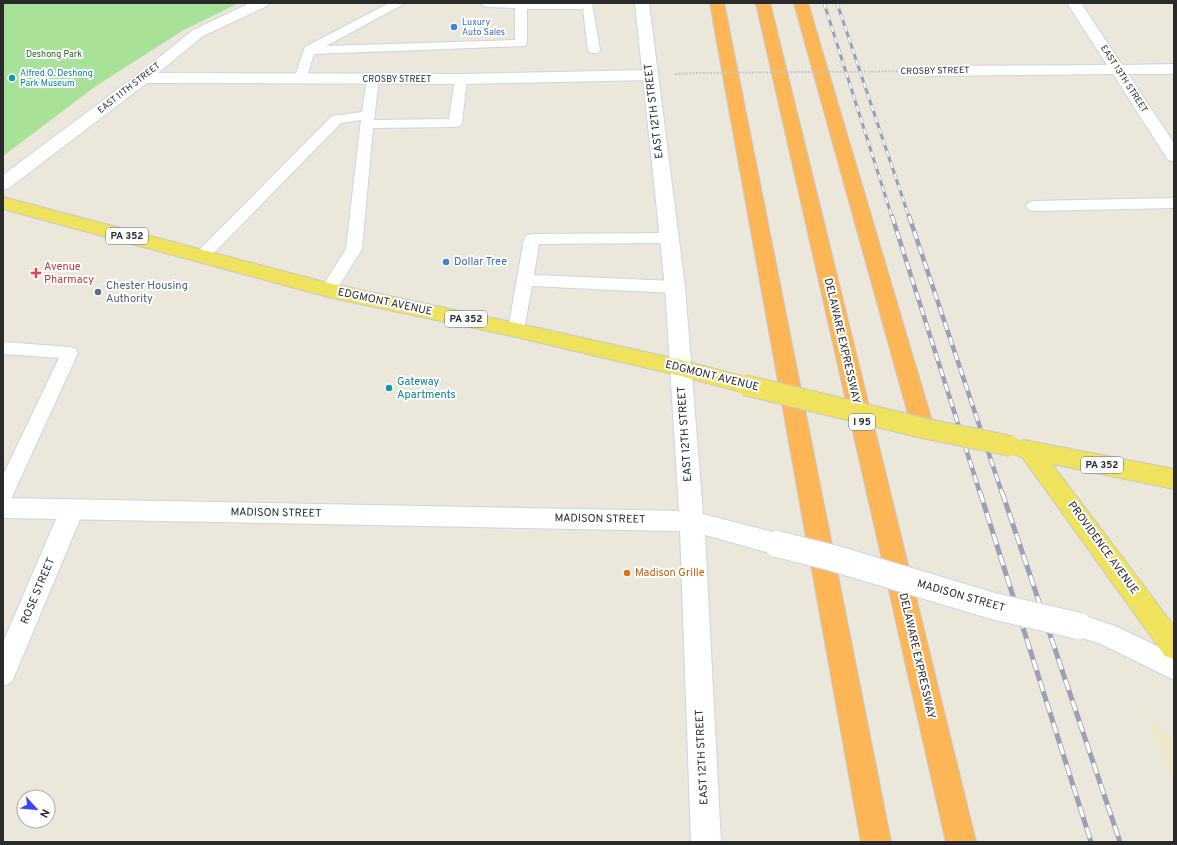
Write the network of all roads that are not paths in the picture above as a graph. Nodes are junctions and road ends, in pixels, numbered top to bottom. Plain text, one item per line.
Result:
1 (262, 3) edge
2 (398, 3) edge
3 (487, 3) edge
4 (642, 3) edge
5 (717, 3) edge
6 (763, 3) edge
7 (801, 3) edge
8 (1074, 3) edge
9 (521, 5) junction
10 (309, 50) junction
11 (594, 50) dead end
12 (1118, 69) junction
13 (1174, 69) edge
14 (928, 71) road end
15 (650, 75) junction
16 (143, 78) junction
17 (300, 79) junction
18 (373, 79) junction
19 (461, 79) junction
20 (368, 120) junction
21 (1174, 156) edge
22 (3, 184) edge
23 (3, 203) edge
24 (1174, 203) edge
25 (1033, 206) dead end
26 (669, 238) junction
27 (202, 256) junction
28 (526, 280) junction
29 (675, 288) junction
30 (328, 290) junction
31 (516, 330) junction
32 (3, 348) edge
33 (681, 368) junction
34 (923, 428) junction
35 (1020, 448) junction
36 (1174, 479) edge
37 (3, 495) edge
38 (3, 508) edge
39 (72, 510) junction
40 (692, 521) junction
41 (1174, 647) edge
42 (1174, 667) edge
43 (3, 673) edge
44 (706, 842) edge
45 (876, 842) edge
46 (961, 842) edge

1 - 16 street, EAST 11TH STREET
2 - 10 lane
3 - 9 lane
4 - 15 street, EAST 12TH STREET
5 - 45 highway
6 - 46 highway, DELAWARE EXPRESSWAY / I 95
7 - 34 highway
8 - 12 street, EAST 13TH STREET
9 - 10 lane
9 - 11 lane
10 - 17 lane
12 - 13 street, CROSBY STREET
12 - 14 street, CROSBY STREET
12 - 21 street, EAST 13TH STREET
15 - 19 street, CROSBY STREET
15 - 26 street, EAST 12TH STREET
16 - 17 street, CROSBY STREET
16 - 22 street, EAST 11TH STREET
17 - 18 street, CROSBY STREET
18 - 19 street, CROSBY STREET
18 - 20 lane
19 - 20 lane
20 - 27 lane
20 - 30 lane
23 - 27 main road, PA 352
24 - 25 lane
26 - 28 lane
26 - 29 street, EAST 12TH STREET
27 - 30 main road, EDGMONT AVENUE / PA 352
28 - 29 lane
28 - 31 lane
29 - 33 street, EAST 12TH STREET
30 - 31 main road, EDGMONT AVENUE / PA 352
31 - 33 main road, EDGMONT AVENUE / PA 352
32 - 37 lane
33 - 34 main road, EDGMONT AVENUE / PA 352, bridge
33 - 40 street, EAST 12TH STREET
34 - 35 main road, EDGMONT AVENUE / PA 352, bridge
35 - 36 main road, EDGMONT AVENUE / PA 352
35 - 41 main road, PROVIDENCE AVENUE
38 - 39 street, MADISON STREET
39 - 40 street, MADISON STREET
39 - 43 street, ROSE STREET
40 - 42 street, MADISON STREET, bridge
40 - 44 street, EAST 12TH STREET

